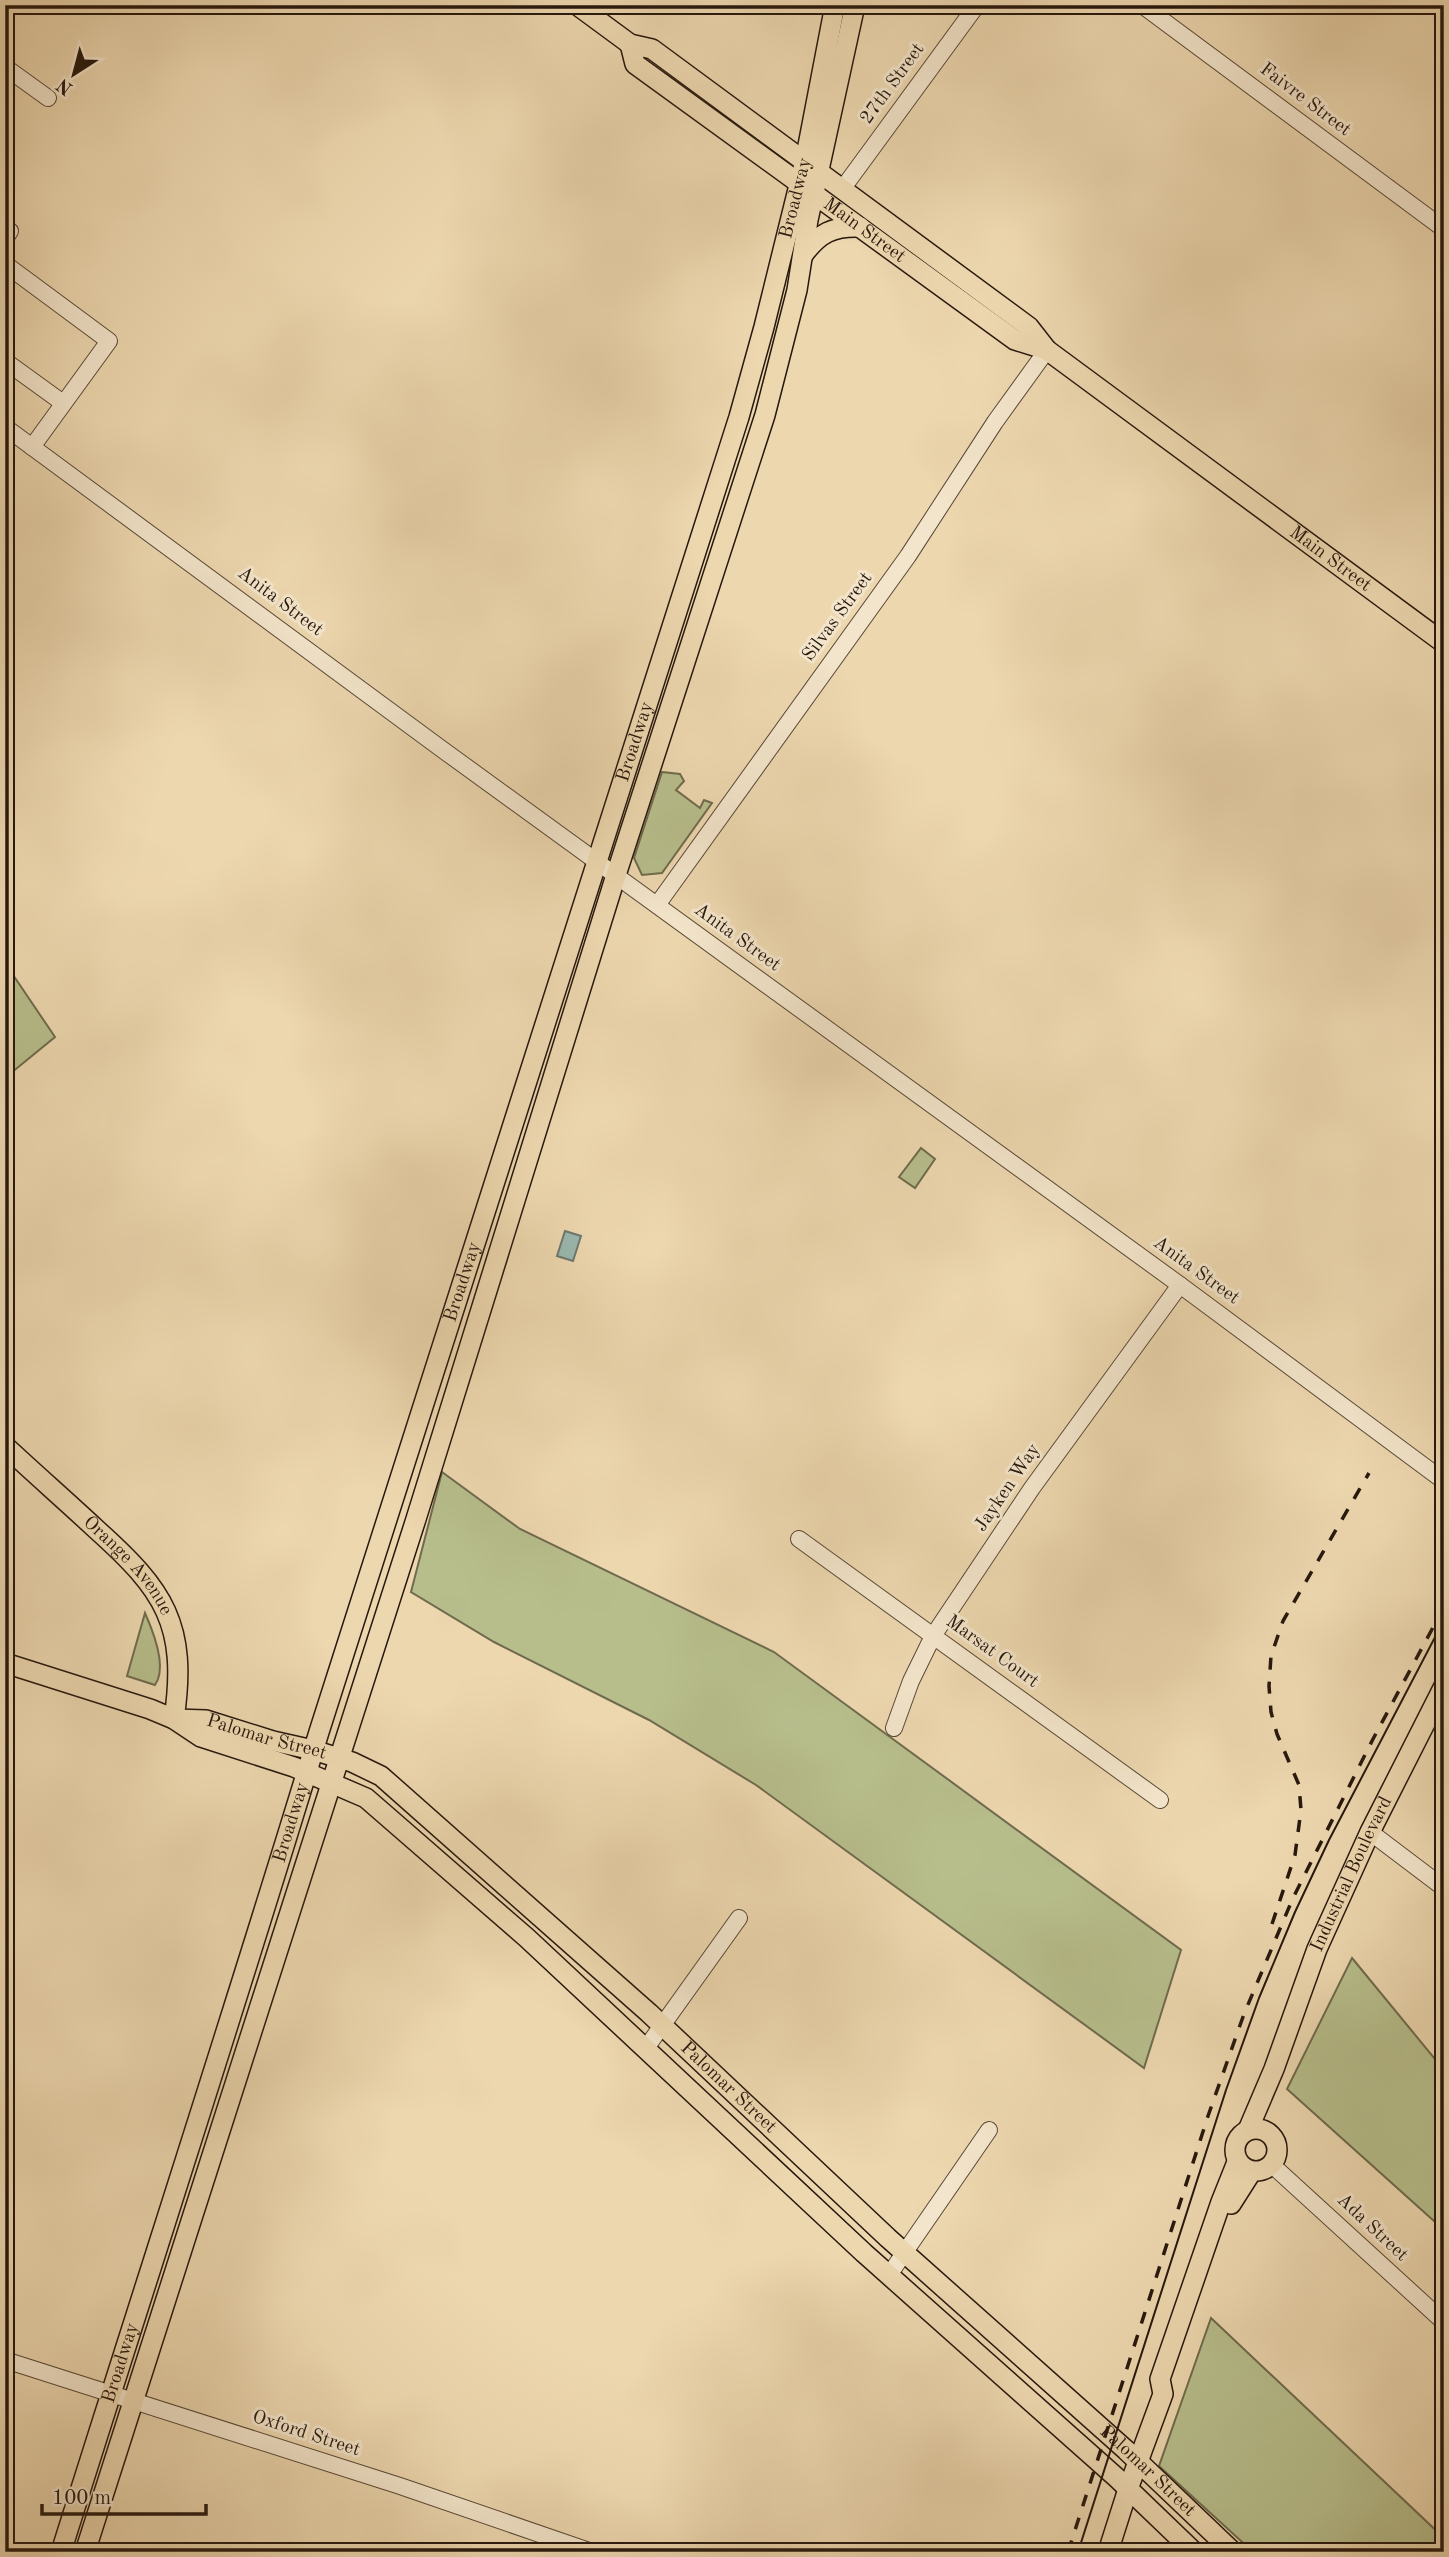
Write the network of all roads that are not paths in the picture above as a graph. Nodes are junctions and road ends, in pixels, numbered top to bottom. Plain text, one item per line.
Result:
1 (577, 5) edge
2 (835, 5) edge
3 (855, 5) edge
4 (977, 5) edge
5 (1142, 5) edge
6 (630, 44) junction
7 (5, 67) edge
8 (47, 98) dead end
9 (813, 166) junction
10 (806, 188) junction
11 (843, 188) junction
12 (860, 227) junction
13 (1444, 229) edge
14 (803, 256) junction
15 (5, 264) edge
16 (1047, 350) junction
17 (5, 361) edge
18 (63, 403) junction
19 (5, 427) edge
20 (32, 447) junction
21 (686, 586) junction
22 (707, 595) junction
23 (1444, 643) edge
24 (599, 862) junction
25 (616, 875) junction
26 (657, 905) junction
27 (488, 1208) junction
28 (511, 1215) junction
29 (1180, 1285) junction
30 (425, 1402) junction
31 (5, 1446) edge
32 (406, 1461) junction
33 (434, 1461) junction
34 (1444, 1481) edge
35 (415, 1520) junction
36 (799, 1539) dead end
37 (933, 1636) junction
38 (5, 1663) edge
39 (1444, 1686) edge
40 (174, 1719) junction
41 (894, 1728) dead end
42 (313, 1750) junction
43 (339, 1758) junction
44 (306, 1772) junction
45 (331, 1782) junction
46 (1160, 1800) dead end
47 (1370, 1832) junction
48 (1444, 1888) edge
49 (739, 1918) dead end
50 (661, 2027) junction
51 (646, 2048) junction
52 (216, 2068) junction
53 (1274, 2069) junction
54 (239, 2073) junction
55 (989, 2130) dead end
56 (1248, 2130) junction
57 (1269, 2134) junction
58 (1272, 2165) junction
59 (1245, 2167) junction
60 (904, 2253) junction
61 (889, 2275) junction
62 (1444, 2322) edge
63 (5, 2360) edge
64 (110, 2395) junction
65 (132, 2401) junction
66 (1139, 2463) junction
67 (1132, 2493) junction
68 (61, 2552) edge
69 (85, 2552) edge
70 (592, 2552) edge
71 (1108, 2552) edge
72 (1121, 2552) edge
73 (1193, 2552) edge
74 (1233, 2552) edge

1 - 6 main road, Main Street
2 - 9 main road, Broadway
3 - 9 main road, Broadway
4 - 11 street, 27th Street
5 - 13 street, Faivre Street
6 - 9 main road, Main Street
6 - 10 main road, Main Street
7 - 8 street
9 - 10 main road, Broadway
9 - 11 main road, Main Street
10 - 12 main road, Main Street
10 - 14 main road, Broadway
10 - 21 main road, Broadway
11 - 16 main road, Main Street
12 - 14 main road
12 - 16 main road, Main Street
14 - 22 main road, Broadway
15 - 18 street
16 - 23 main road, Main Street
16 - 26 street, Silvas Street
17 - 18 street
18 - 20 street
19 - 20 street, Anita Street
20 - 24 street, Anita Street
21 - 22 main road
21 - 24 main road, Broadway
22 - 25 main road, Broadway
24 - 25 street, Anita Street
24 - 27 main road, Broadway
25 - 26 street, Anita Street
25 - 28 main road, Broadway
26 - 29 street, Anita Street
27 - 28 main road
27 - 30 main road, Broadway
28 - 33 main road, Broadway
29 - 34 street, Anita Street
29 - 37 street, Jayken Way
30 - 32 main road, Broadway
30 - 33 main road
31 - 40 main road, Orange Avenue
32 - 35 main road
32 - 42 main road, Broadway
33 - 35 main road, Broadway
35 - 43 main road, Broadway
36 - 37 street, Marsat Court
37 - 41 street, Jayken Way
37 - 46 street, Marsat Court
38 - 40 main road, Palomar Street
39 - 47 main road, Industrial Boulevard
40 - 42 main road, Palomar Street
40 - 44 main road, Palomar Street
42 - 43 main road, Palomar Street
42 - 44 main road, Broadway
43 - 45 main road, Broadway
43 - 50 main road, Palomar Street
44 - 45 main road, Palomar Street
44 - 52 main road, Broadway
45 - 51 main road, Palomar Street
45 - 54 main road, Broadway
47 - 48 street
47 - 53 main road, Industrial Boulevard
49 - 50 street
50 - 51 street
50 - 60 main road, Palomar Street
51 - 61 main road, Palomar Street
52 - 54 main road
52 - 64 main road, Broadway
53 - 56 main road, Industrial Boulevard
53 - 57 main road, Industrial Boulevard
54 - 65 main road, Broadway
55 - 60 street
56 - 57 main road
56 - 59 main road, Industrial Boulevard
57 - 58 main road, Industrial Boulevard
58 - 59 main road
58 - 62 street, Ada Street
59 - 66 main road, Industrial Boulevard
60 - 61 street
60 - 66 main road, Palomar Street
61 - 67 main road, Palomar Street
63 - 64 street, Oxford Street
64 - 65 street, Oxford Street
64 - 68 main road, Broadway
65 - 69 main road, Broadway
65 - 70 street, Oxford Street
66 - 67 main road, Industrial Boulevard
66 - 74 main road, Palomar Street
67 - 71 main road, Industrial Boulevard
67 - 72 main road, Industrial Boulevard
67 - 73 main road, Palomar Street

